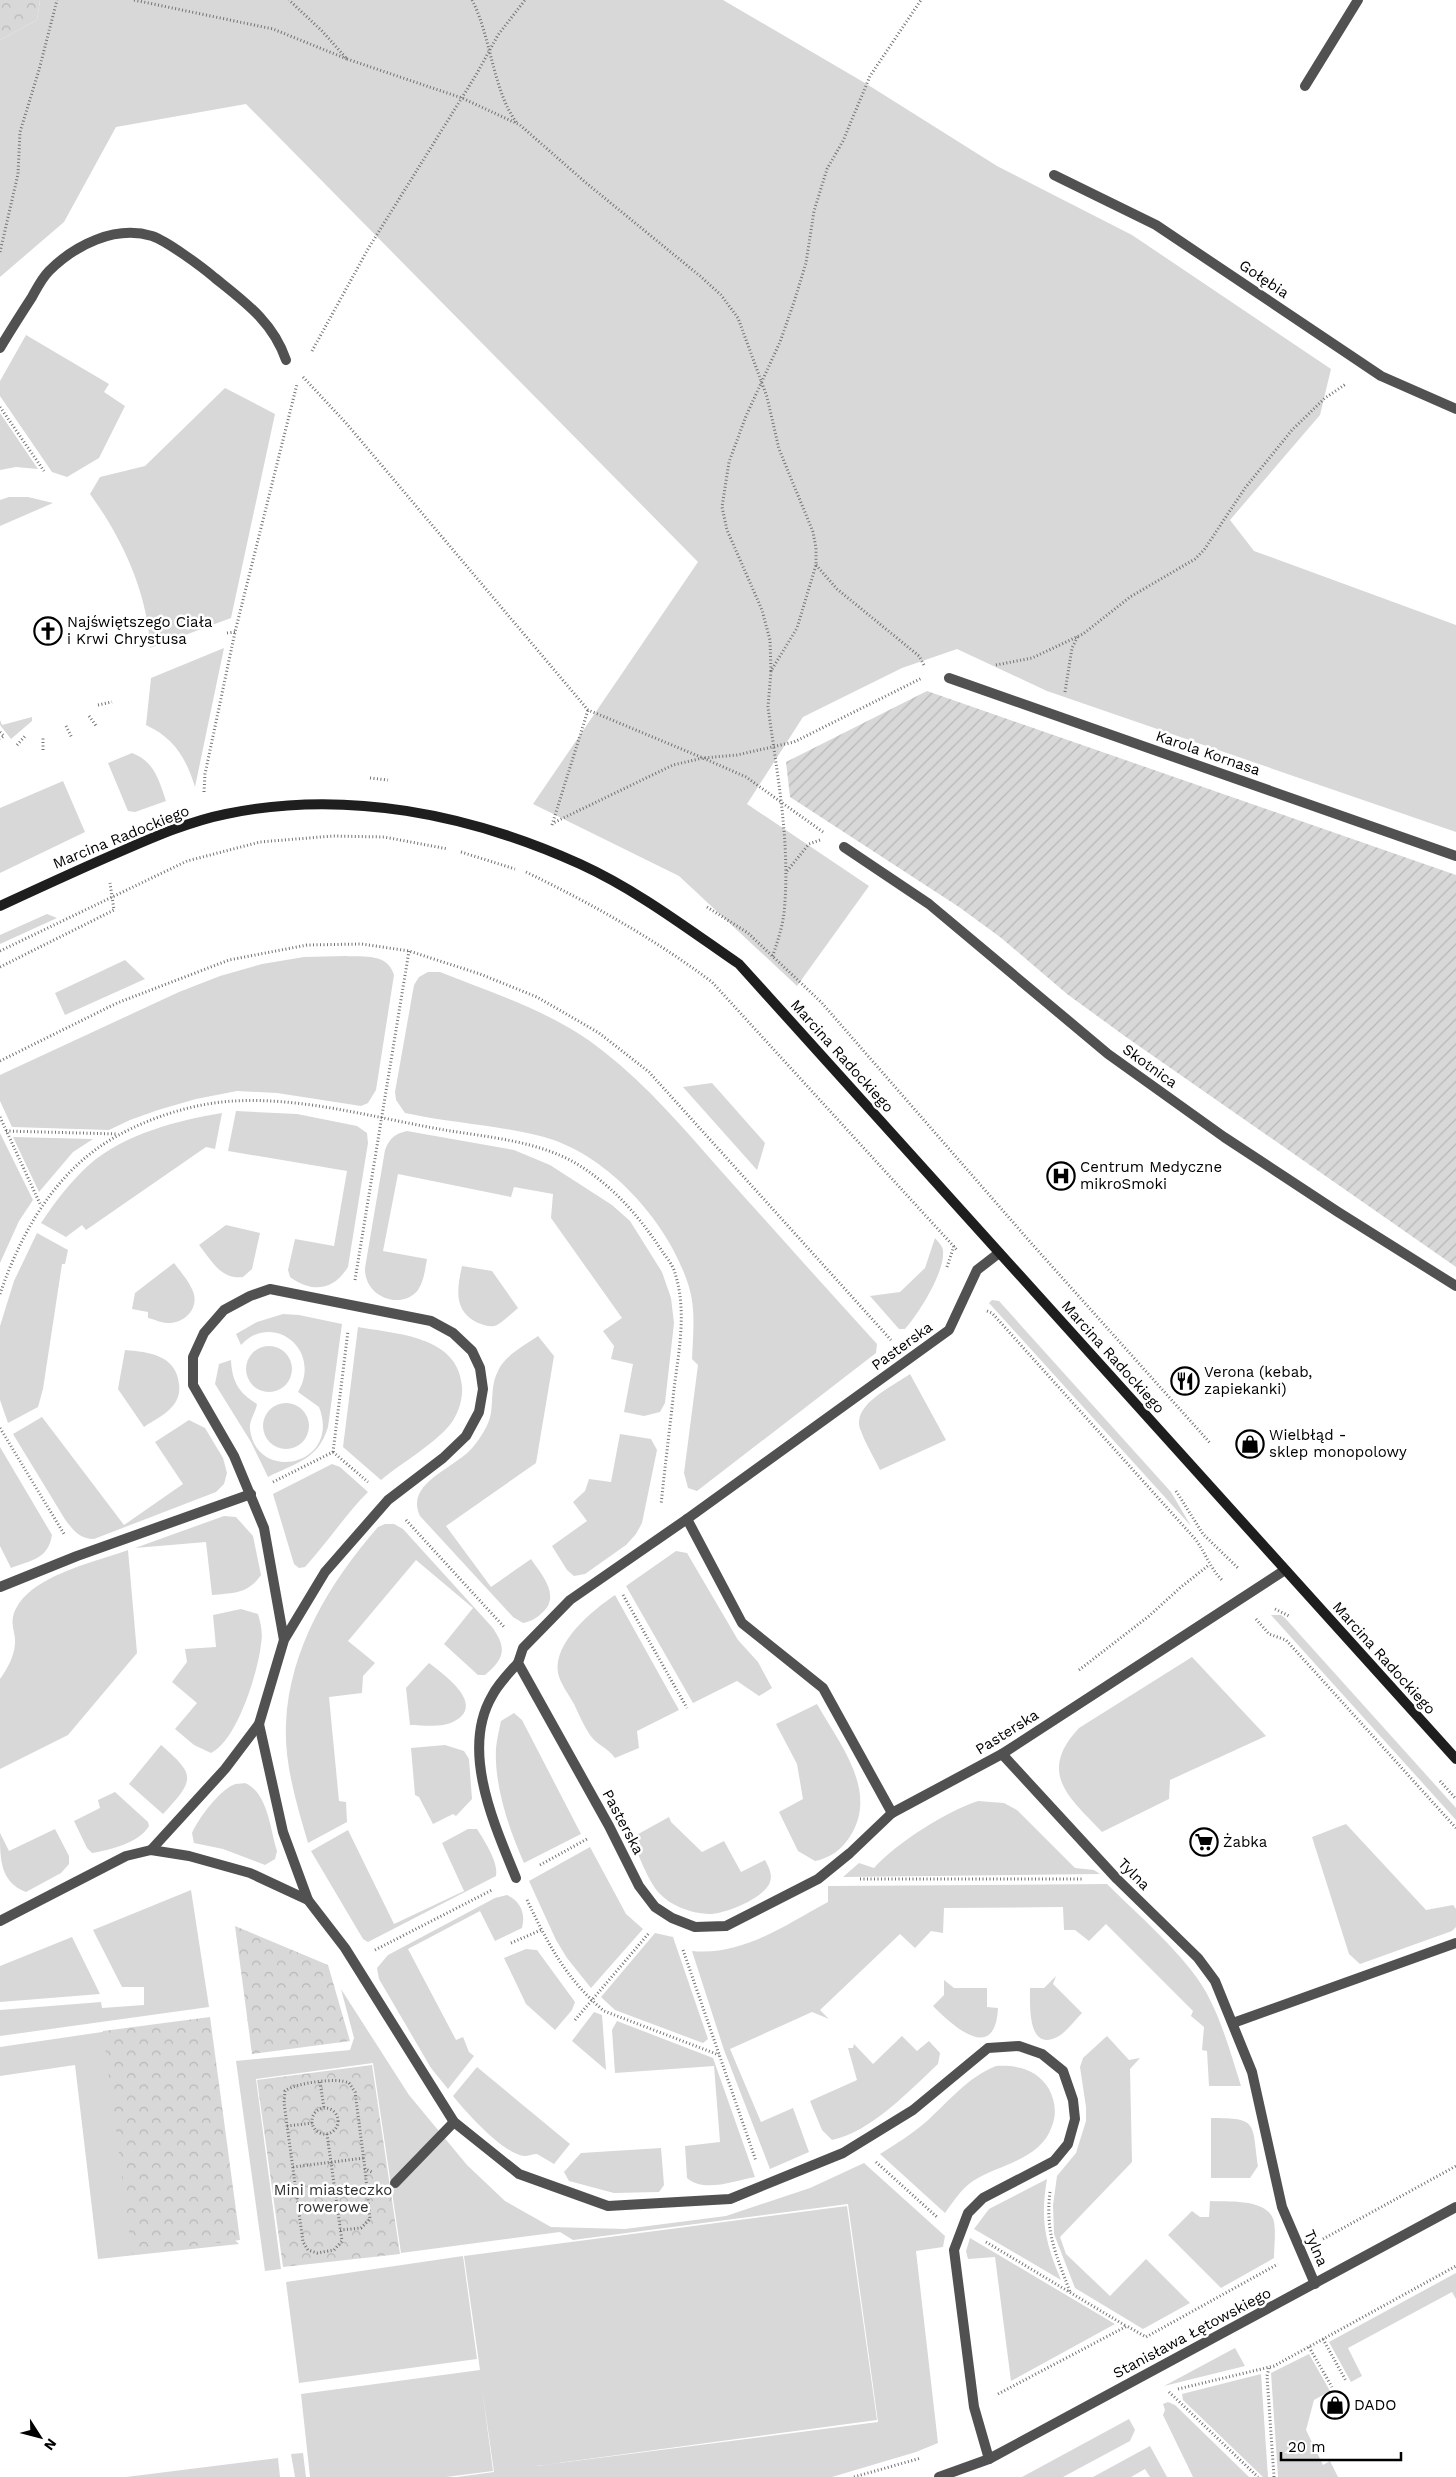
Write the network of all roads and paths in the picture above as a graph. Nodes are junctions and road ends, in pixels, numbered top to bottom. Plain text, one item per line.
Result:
1 (57, 0) edge
2 (134, 0) edge
3 (289, 0) edge
4 (472, 0) edge
5 (525, 0) edge
6 (921, 0) edge
7 (1358, 0) edge
8 (491, 51) junction
9 (347, 59) junction
10 (1305, 86) dead end
11 (462, 98) junction
12 (517, 124) junction
13 (1054, 175) dead end
14 (0, 252) edge
15 (0, 348) edge
16 (286, 360) joint
17 (300, 373) junction
18 (1381, 376) junction
19 (762, 383) junction
20 (0, 407) edge
21 (1456, 408) edge
22 (44, 471) dead end
23 (816, 565) junction
24 (235, 632) junction
25 (227, 633) dead end
26 (1078, 636) junction
27 (771, 671) junction
28 (949, 678) dead end
29 (965, 684) junction
30 (112, 702) dead end
31 (98, 705) dead end
32 (588, 710) junction
33 (89, 716) dead end
34 (1068, 720) junction
35 (66, 726) dead end
36 (97, 727) dead end
37 (0, 732) edge
38 (26, 735) dead end
39 (43, 736) dead end
40 (72, 738) dead end
41 (0, 739) edge
42 (16, 745) dead end
43 (773, 748) junction
44 (43, 750) dead end
45 (702, 758) junction
46 (369, 778) dead end
47 (397, 782) dead end
48 (213, 793) dead end
49 (204, 795) junction
50 (197, 796) dead end
51 (780, 802) junction
52 (544, 820) dead end
53 (552, 824) junction
54 (561, 828) dead end
55 (830, 837) junction
56 (844, 847) joint
57 (544, 849) junction
58 (1456, 856) edge
59 (108, 857) junction
60 (516, 869) dead end
61 (787, 871) junction
62 (525, 872) dead end
63 (111, 898) junction
64 (0, 906) edge
65 (706, 906) dead end
66 (0, 951) edge
67 (409, 951) junction
68 (772, 956) junction
69 (0, 967) edge
70 (764, 992) junction
71 (0, 1060) edge
72 (0, 1117) edge
73 (381, 1118) junction
74 (6, 1132) junction
75 (120, 1134) junction
76 (41, 1206) junction
77 (954, 1246) junction
78 (999, 1253) junction
79 (946, 1269) dead end
80 (976, 1270) junction
81 (1456, 1286) edge
82 (0, 1294) edge
83 (962, 1300) junction
84 (352, 1305) junction
85 (896, 1344) dead end
86 (0, 1428) edge
87 (1213, 1447) dead end
88 (333, 1452) junction
89 (1174, 1486) dead end
90 (251, 1494) junction
91 (388, 1500) junction
92 (687, 1519) junction
93 (657, 1541) junction
94 (77, 1556) junction
95 (1208, 1565) junction
96 (1285, 1570) junction
97 (611, 1572) junction
98 (0, 1587) edge
99 (1256, 1588) junction
100 (1239, 1600) junction
101 (1291, 1617) dead end
102 (284, 1640) junction
103 (523, 1648) junction
104 (518, 1663) junction
105 (1077, 1671) dead end
106 (687, 1708) dead end
107 (259, 1724) junction
108 (1002, 1754) junction
109 (1456, 1759) edge
110 (1436, 1778) dead end
111 (1456, 1799) edge
112 (892, 1813) junction
113 (609, 1826) junction
114 (1456, 1828) edge
115 (151, 1850) junction
116 (516, 1878) junction
117 (818, 1879) junction
118 (1117, 1879) junction
119 (308, 1900) junction
120 (669, 1916) junction
121 (0, 1921) edge
122 (541, 1930) junction
123 (512, 1944) dead end
124 (1456, 1944) edge
125 (353, 1961) junction
126 (590, 1999) junction
127 (575, 2020) dead end
128 (1233, 2023) junction
129 (719, 2054) junction
130 (320, 2082) junction
131 (324, 2108) junction
132 (454, 2122) junction
133 (313, 2123) junction
134 (287, 2126) junction
135 (327, 2134) junction
136 (364, 2158) junction
137 (1054, 2161) junction
138 (332, 2163) junction
139 (1456, 2166) edge
140 (293, 2167) junction
141 (365, 2169) junction
142 (395, 2183) joint
143 (764, 2185) junction
144 (1456, 2207) edge
145 (340, 2230) junction
146 (1302, 2251) junction
147 (1456, 2266) edge
148 (1315, 2284) junction
149 (1070, 2292) dead end
150 (1323, 2339) junction
151 (1309, 2347) junction
152 (1269, 2367) junction
153 (1346, 2381) dead end
154 (1332, 2387) dead end
155 (974, 2407) junction
156 (931, 2455) dead end
157 (989, 2459) junction
158 (854, 2477) edge
159 (939, 2477) edge
160 (1258, 2477) edge
161 (1274, 2477) edge

1 - 14 path
2 - 9 path
3 - 9 path
4 - 8 path
5 - 8 path
6 - 19 path
7 - 10 street
8 - 11 path
8 - 12 path
9 - 11 path
11 - 12 path
11 - 17 path
12 - 19 path
13 - 18 street, Gołębia
15 - 16 street
16 - 17 path
17 - 24 path
17 - 32 path
18 - 21 street, Gołębia
18 - 26 path
19 - 23 path
19 - 27 path
20 - 22 path
23 - 27 path
23 - 43 path
24 - 25 path
24 - 49 path
26 - 29 path
26 - 34 path
27 - 43 path
28 - 29 street, Karola Kornasa
29 - 34 street, Karola Kornasa
30 - 31 path
32 - 45 path
32 - 53 path
33 - 36 path
34 - 58 street, Karola Kornasa
35 - 40 path
37 - 41 path
38 - 42 path
39 - 44 path
43 - 45 path
43 - 51 path
45 - 51 path
45 - 53 path
46 - 47 path
48 - 49 path
49 - 50 path
51 - 55 path
51 - 61 path
52 - 53 path
53 - 54 path
53 - 57 path
55 - 56 path
55 - 61 path
56 - 81 street, Skotnica
57 - 59 street, Marcina Radockiego
57 - 70 street, Marcina Radockiego
59 - 63 path
59 - 64 street, Marcina Radockiego
60 - 63 path
61 - 68 path
62 - 77 path
63 - 66 path
63 - 69 path
65 - 68 path
67 - 71 path
67 - 73 path
67 - 85 path
68 - 70 path
68 - 87 path
70 - 78 street, Marcina Radockiego
72 - 74 path
73 - 75 path
73 - 84 path
73 - 93 path
74 - 75 path
74 - 76 path
75 - 76 path
76 - 82 path
77 - 79 path
77 - 80 path
78 - 80 street, Pasterska
78 - 96 street, Marcina Radockiego
80 - 83 street, Pasterska
83 - 92 street, Pasterska
83 - 95 path
84 - 88 path
84 - 90 street
84 - 91 street
86 - 94 path
88 - 90 path
88 - 91 path
89 - 99 path
90 - 94 street
90 - 102 street
91 - 102 street
91 - 103 path
92 - 93 street, Pasterska
92 - 112 street
93 - 97 street, Pasterska
94 - 98 street
95 - 100 path
95 - 105 path
96 - 99 street, Pasterska
96 - 109 street, Marcina Radockiego
97 - 103 street, Pasterska
97 - 106 path
99 - 100 street, Pasterska
99 - 101 path
100 - 108 street, Pasterska
100 - 114 path
102 - 107 street
103 - 104 street, Pasterska
104 - 113 street, Pasterska
104 - 116 street
107 - 115 street
107 - 119 street
108 - 112 street, Pasterska
108 - 118 street, Tylna
110 - 111 path
112 - 117 street, Pasterska
113 - 116 path
113 - 120 street, Pasterska
115 - 119 street
115 - 121 street
116 - 122 path
116 - 125 path
117 - 118 path
117 - 120 street, Pasterska
118 - 128 street, Tylna
119 - 125 street
120 - 126 path
120 - 129 path
122 - 123 path
122 - 126 path
124 - 128 street
125 - 132 street
126 - 127 path
126 - 129 path
128 - 146 street, Tylna
129 - 143 path
130 - 131 path
130 - 134 path
130 - 136 path
131 - 133 path
131 - 135 path
132 - 142 street
132 - 143 street
133 - 134 path
133 - 135 path
134 - 140 path
135 - 138 path
136 - 138 path
136 - 141 path
137 - 143 street
137 - 149 path
137 - 155 street
138 - 140 path
138 - 145 path
139 - 146 path
140 - 145 path
141 - 142 path
141 - 145 path
144 - 148 street, Stanisława Łętowskiego
146 - 148 street, Tylna
146 - 155 path
147 - 150 path
148 - 157 street, Stanisława Łętowskiego
150 - 151 path
150 - 153 path
151 - 152 path
151 - 154 path
152 - 160 path
152 - 161 path
155 - 157 street
156 - 158 path
157 - 159 street, Stanisława Łętowskiego

